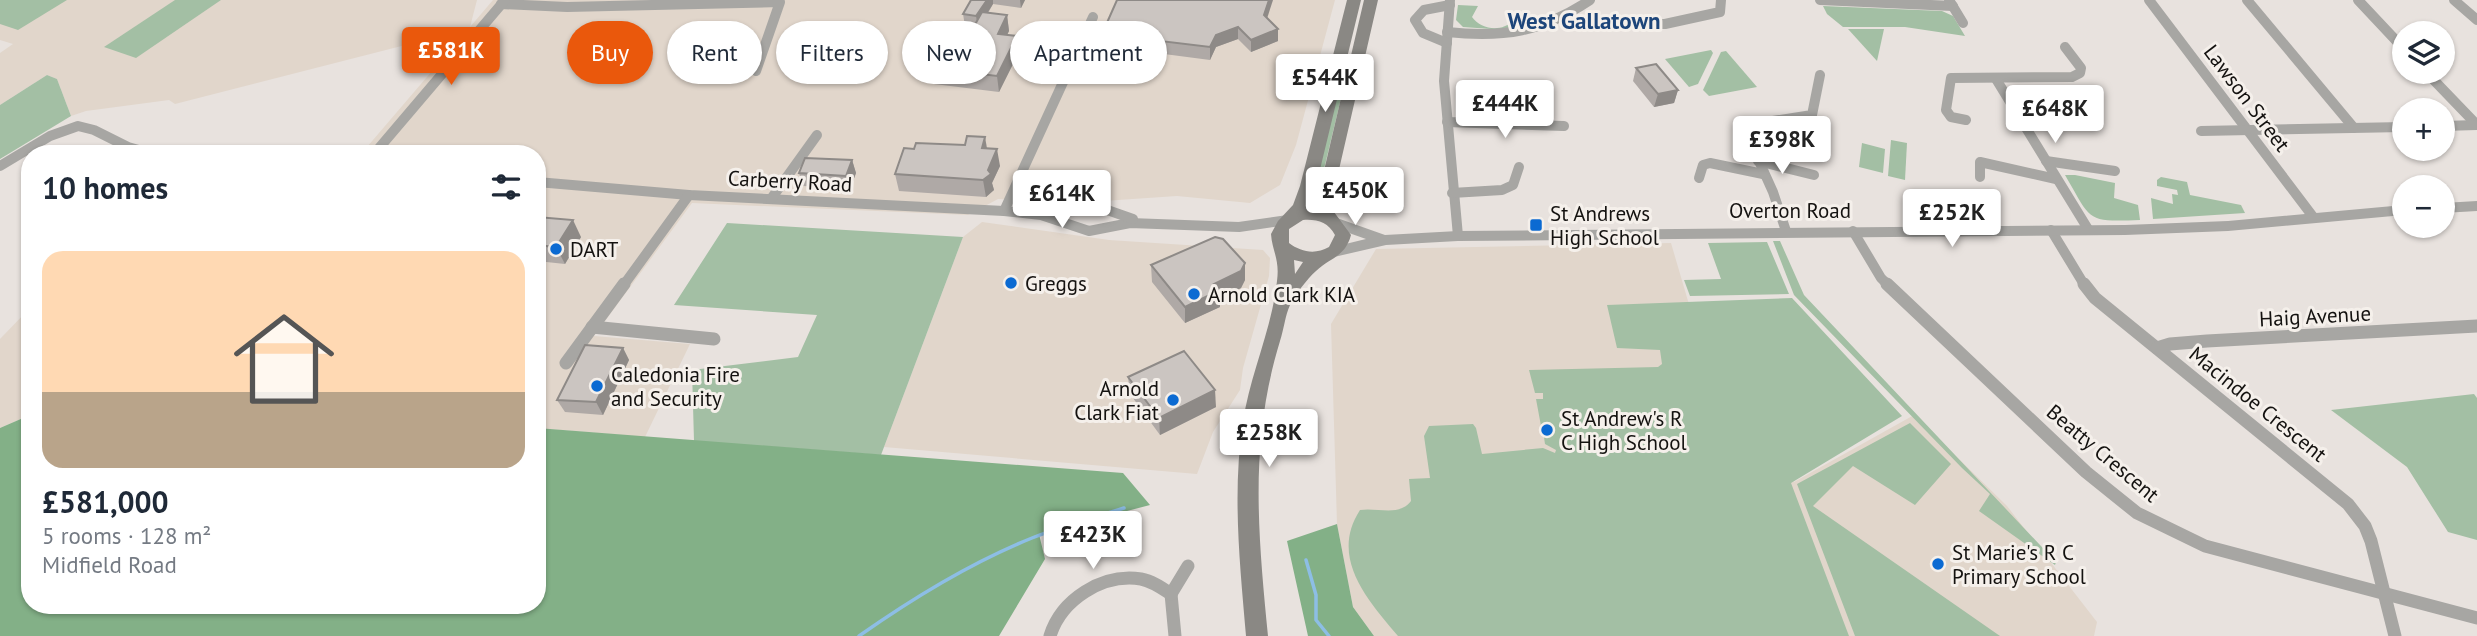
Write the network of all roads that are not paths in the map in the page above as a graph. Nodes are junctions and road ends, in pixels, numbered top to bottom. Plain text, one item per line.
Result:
1 (1354, 0) edge
2 (1371, 0) edge
3 (1590, 0) edge
4 (1721, 0) edge
5 (1820, 0) edge
6 (2149, 0) edge
7 (2247, 0) edge
8 (2358, 0) edge
9 (2454, 0) edge
10 (503, 2) edge
11 (1450, 3) edge
12 (1951, 3) edge
13 (1093, 17) dead end
14 (2477, 20) edge
15 (1963, 23) dead end
16 (1650, 24) dead end
17 (2392, 36) edge
18 (1447, 38) junction
19 (2065, 47) dead end
20 (762, 54) edge
21 (1820, 75) dead end
22 (1996, 79) junction
23 (2438, 84) edge
24 (1966, 120) dead end
25 (1447, 122) junction
26 (2477, 125) edge
27 (1564, 126) dead end
28 (2455, 126) edge
29 (2392, 127) edge
30 (2354, 128) junction
31 (2248, 130) junction
32 (2201, 131) dead end
33 (817, 135) dead end
34 (35, 145) edge
35 (122, 145) edge
36 (382, 145) edge
37 (21, 153) edge
38 (1758, 161) junction
39 (2046, 161) junction
40 (0, 166) edge
41 (1519, 167) dead end
42 (2115, 171) dead end
43 (1763, 174) junction
44 (1814, 174) dead end
45 (1980, 177) dead end
46 (1699, 178) dead end
47 (2056, 179) junction
48 (546, 183) edge
49 (1452, 193) junction
50 (689, 195) junction
51 (771, 199) junction
52 (2477, 206) edge
53 (2455, 207) edge
54 (1079, 210) junction
55 (1004, 211) junction
56 (1108, 211) junction
57 (2392, 212) edge
58 (1041, 215) junction
59 (1291, 218) junction
60 (2314, 218) junction
61 (1334, 221) junction
62 (1148, 222) junction
63 (1105, 226) junction
64 (1078, 227) junction
65 (1238, 227) junction
66 (2088, 229) junction
67 (2051, 230) junction
68 (1786, 231) junction
69 (1853, 231) junction
70 (1458, 236) junction
71 (1386, 240) junction
72 (1284, 247) junction
73 (1329, 254) junction
74 (1284, 300) junction
75 (2477, 326) edge
76 (592, 327) junction
77 (714, 339) dead end
78 (2157, 348) junction
79 (566, 363) dead end
80 (1188, 566) dead end
81 (1171, 594) junction
82 (2384, 594) junction
83 (2477, 618) edge
84 (1049, 636) edge
85 (1175, 636) edge
86 (1257, 636) edge
87 (2395, 636) edge

1 - 59 main road
2 - 61 main road
3 - 18 street
4 - 16 street
5 - 12 street
6 - 31 street, Lawson Street
7 - 30 street
8 - 17 street
9 - 14 street
10 - 20 street
10 - 36 street
11 - 18 street
11 - 18 street
12 - 15 street
13 - 55 street
18 - 25 street
19 - 22 street
21 - 38 street
22 - 24 street
22 - 39 street
23 - 26 street
25 - 27 street
25 - 49 street
26 - 28 street
29 - 30 street
30 - 31 street
31 - 32 street
31 - 60 street, Lawson Street
33 - 51 street
34 - 35 street
37 - 40 street
38 - 43 street
38 - 44 street
39 - 42 street
39 - 47 street
41 - 49 street
43 - 46 street
43 - 68 street
45 - 47 street
47 - 66 street
48 - 50 street, Carberry Road
49 - 70 street
50 - 51 street, Carberry Road
50 - 76 street
51 - 55 street, Carberry Road
52 - 53 street
54 - 56 street, Carberry Road
54 - 58 street, Carberry Road
54 - 64 street
55 - 58 street, Carberry Road
56 - 62 street, Carberry Road
56 - 63 street
57 - 60 street, Overton Road
58 - 64 street, Carberry Road
59 - 61 main road
59 - 65 street, Carberry Road
59 - 72 main road
60 - 66 street, Overton Road
61 - 71 street, Overton Road
61 - 73 main road
62 - 63 street, Carberry Road
62 - 65 street, Carberry Road
63 - 64 street, Carberry Road
65 - 72 street, Carberry Road
66 - 67 street, Overton Road
67 - 69 street, Overton Road
67 - 78 street, Macindoe Crescent
68 - 69 street, Overton Road
68 - 70 street, Overton Road
69 - 82 street, Beatty Crescent
70 - 71 street, Overton Road
71 - 73 street, Overton Road
72 - 73 main road
72 - 74 main road
73 - 74 main road
74 - 86 main road
75 - 78 street, Haig Avenue
76 - 77 street
76 - 79 street
78 - 82 street, Macindoe Crescent
80 - 81 street
81 - 84 street
81 - 85 street
82 - 83 street, Beatty Crescent
82 - 87 street, Macindoe Crescent

